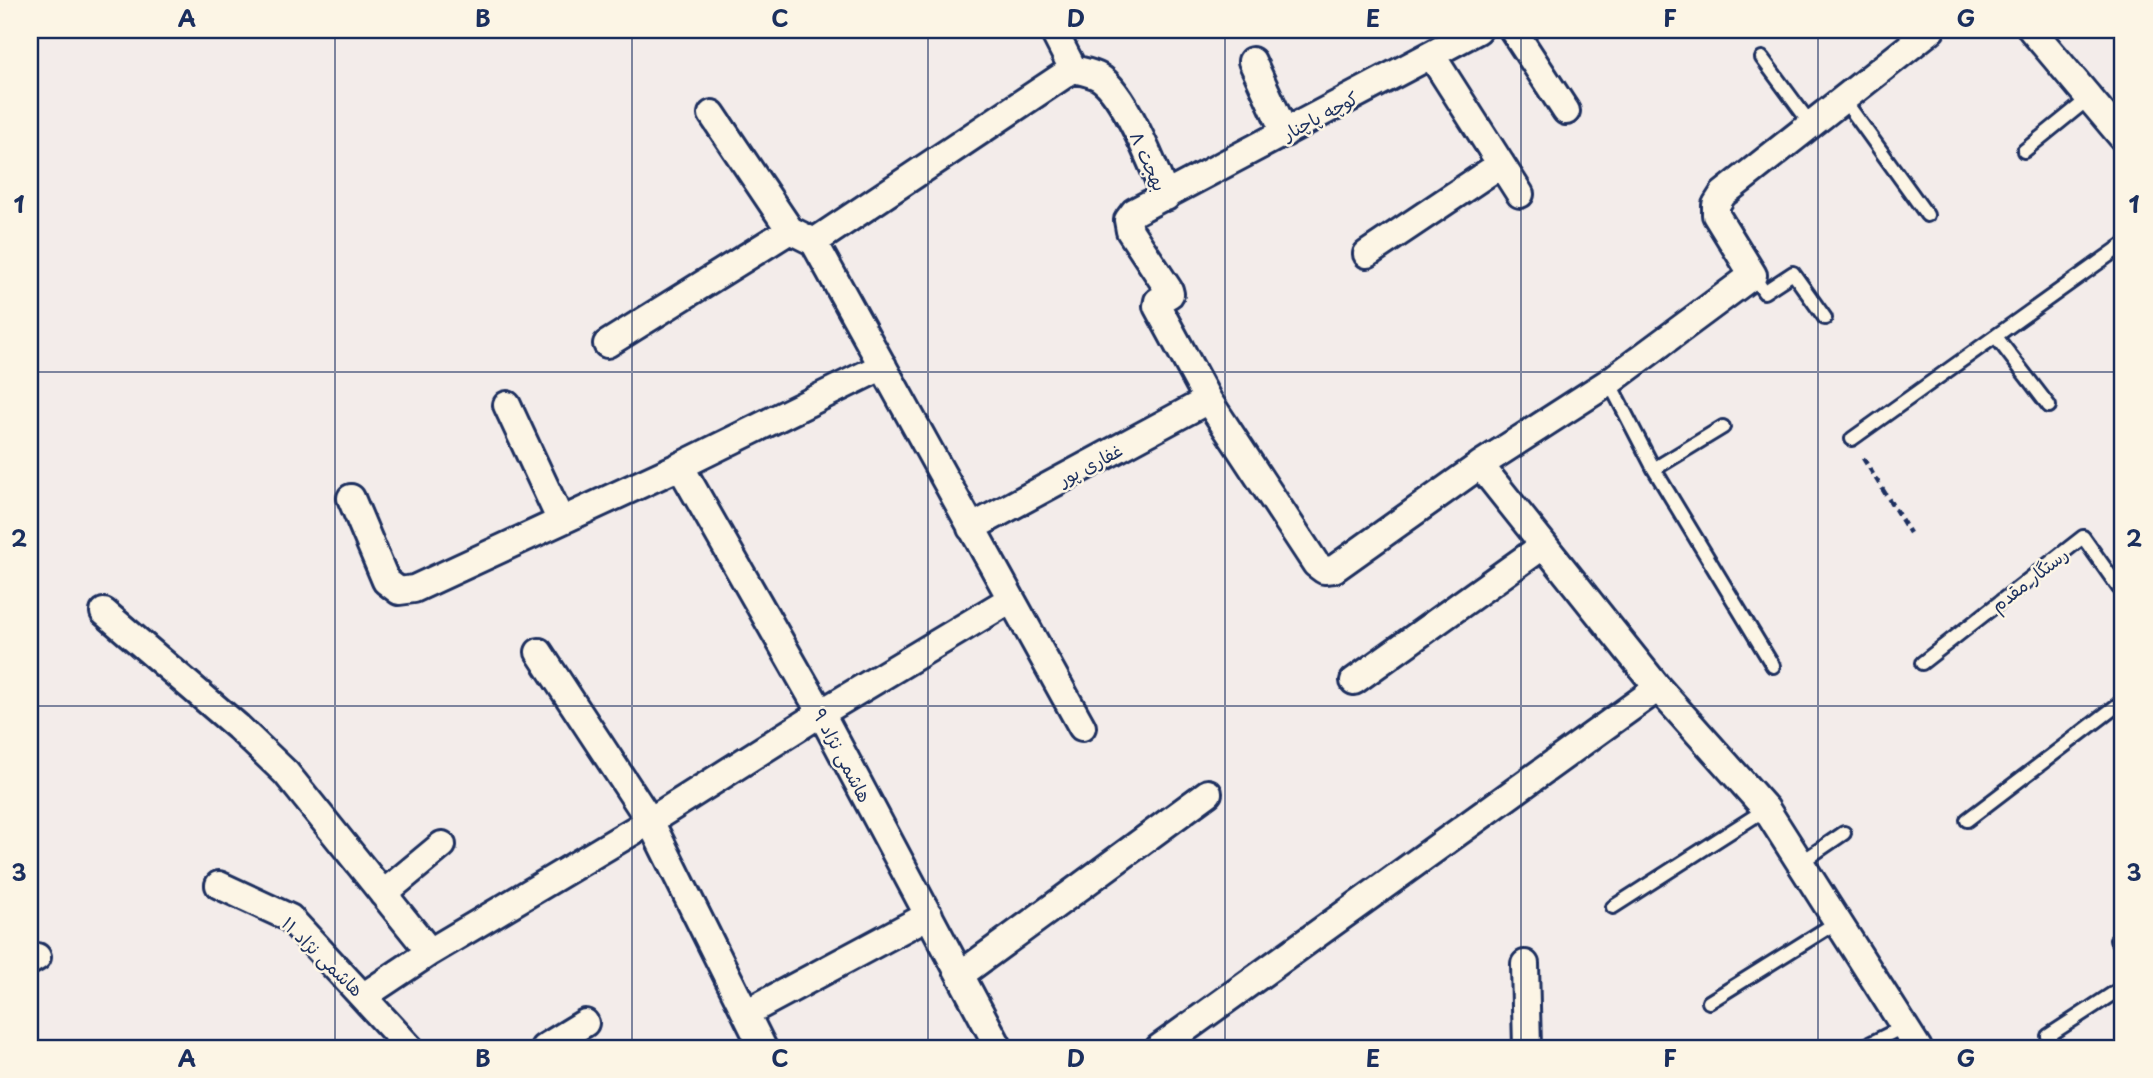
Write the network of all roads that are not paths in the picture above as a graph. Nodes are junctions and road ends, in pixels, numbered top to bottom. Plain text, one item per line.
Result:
1 (1053, 30) edge
2 (1513, 30) edge
3 (1931, 30) edge
4 (2032, 30) edge
5 (1475, 31) edge
6 (1432, 56) junction
7 (1762, 58) dead end
8 (1252, 61) dead end
9 (1073, 69) junction
10 (1842, 97) junction
11 (2088, 99) junction
12 (1566, 111) dead end
13 (712, 114) dead end
14 (1810, 123) junction
15 (1285, 133) junction
16 (2123, 138) edge
17 (2024, 151) dead end
18 (1501, 164) junction
19 (1520, 194) dead end
20 (1166, 197) junction
21 (1927, 215) dead end
22 (790, 230) junction
23 (814, 242) junction
24 (2123, 245) edge
25 (1367, 254) dead end
26 (1753, 275) junction
27 (1825, 318) dead end
28 (1997, 338) junction
29 (607, 344) dead end
30 (883, 366) junction
31 (1609, 382) junction
32 (1208, 400) junction
33 (507, 405) dead end
34 (2049, 406) dead end
35 (1723, 427) dead end
36 (1852, 439) road end
37 (1480, 465) junction
38 (680, 466) junction
39 (1654, 469) junction
40 (351, 498) dead end
41 (561, 521) junction
42 (971, 528) junction
43 (1544, 545) junction
44 (2123, 584) edge
45 (1011, 599) junction
46 (104, 612) dead end
47 (539, 652) dead end
48 (1922, 663) dead end
49 (1773, 666) dead end
50 (1354, 681) dead end
51 (1658, 688) junction
52 (2123, 701) edge
53 (821, 713) junction
54 (1082, 727) dead end
55 (1208, 793) dead end
56 (1766, 809) junction
57 (1967, 820) dead end
58 (650, 821) junction
59 (1844, 833) dead end
60 (442, 845) dead end
61 (1800, 863) junction
62 (219, 884) dead end
63 (383, 894) junction
64 (1613, 906) dead end
65 (929, 915) junction
66 (1838, 922) junction
67 (430, 952) junction
68 (1525, 964) dead end
69 (960, 975) junction
70 (2123, 987) edge
71 (364, 996) junction
72 (1709, 1002) dead end
73 (746, 1013) junction
74 (584, 1023) dead end
75 (1905, 1026) junction
76 (2048, 1037) dead end
77 (410, 1048) edge
78 (544, 1048) edge
79 (763, 1048) edge
80 (999, 1048) edge
81 (1159, 1048) edge
82 (1527, 1048) edge
83 (1861, 1048) edge
84 (1919, 1048) edge

1 - 9 street
2 - 12 street
3 - 10 street
4 - 11 street
5 - 6 street, کوچه پاچنار
6 - 15 street, کوچه پاچنار
6 - 18 street
7 - 14 lane
8 - 15 street
9 - 20 street, بهجت ۸
9 - 23 street
10 - 14 street
10 - 21 lane
11 - 16 street
11 - 17 lane
13 - 22 street
14 - 26 street
15 - 20 street, کوچه پاچنار
18 - 19 street
18 - 25 street
20 - 32 street, بهجت ۸
22 - 23 street
22 - 29 street
23 - 30 street
24 - 28 lane
26 - 27 lane
26 - 31 street
28 - 34 lane
28 - 36 lane
30 - 38 street
30 - 42 street
31 - 37 street
31 - 39 lane
32 - 37 street
32 - 42 street, غفاری پور
33 - 41 street
35 - 39 lane
37 - 43 street
38 - 41 street
38 - 53 street, هاشمی نژاد ۹
39 - 49 lane
40 - 41 street
42 - 45 street
43 - 50 street
43 - 51 street
44 - 48 lane, رستگار مقدم
45 - 53 street
45 - 54 street
46 - 63 street
47 - 58 street
51 - 56 street
51 - 81 street
52 - 57 lane
53 - 58 street
53 - 65 street, هاشمی نژاد ۹
55 - 69 street
56 - 61 street
56 - 64 lane
58 - 67 street
58 - 73 street
59 - 61 lane
60 - 63 street
61 - 66 street
62 - 71 street, هاشمی نژاد ۱۱
63 - 67 street
65 - 69 street, هاشمی نژاد ۹
65 - 73 street
66 - 72 lane
66 - 75 street
67 - 71 street
68 - 82 street
69 - 80 street, هاشمی نژاد ۹
70 - 76 lane
71 - 77 street, هاشمی نژاد ۱۱
73 - 79 street
74 - 78 street
75 - 83 lane
75 - 84 street

